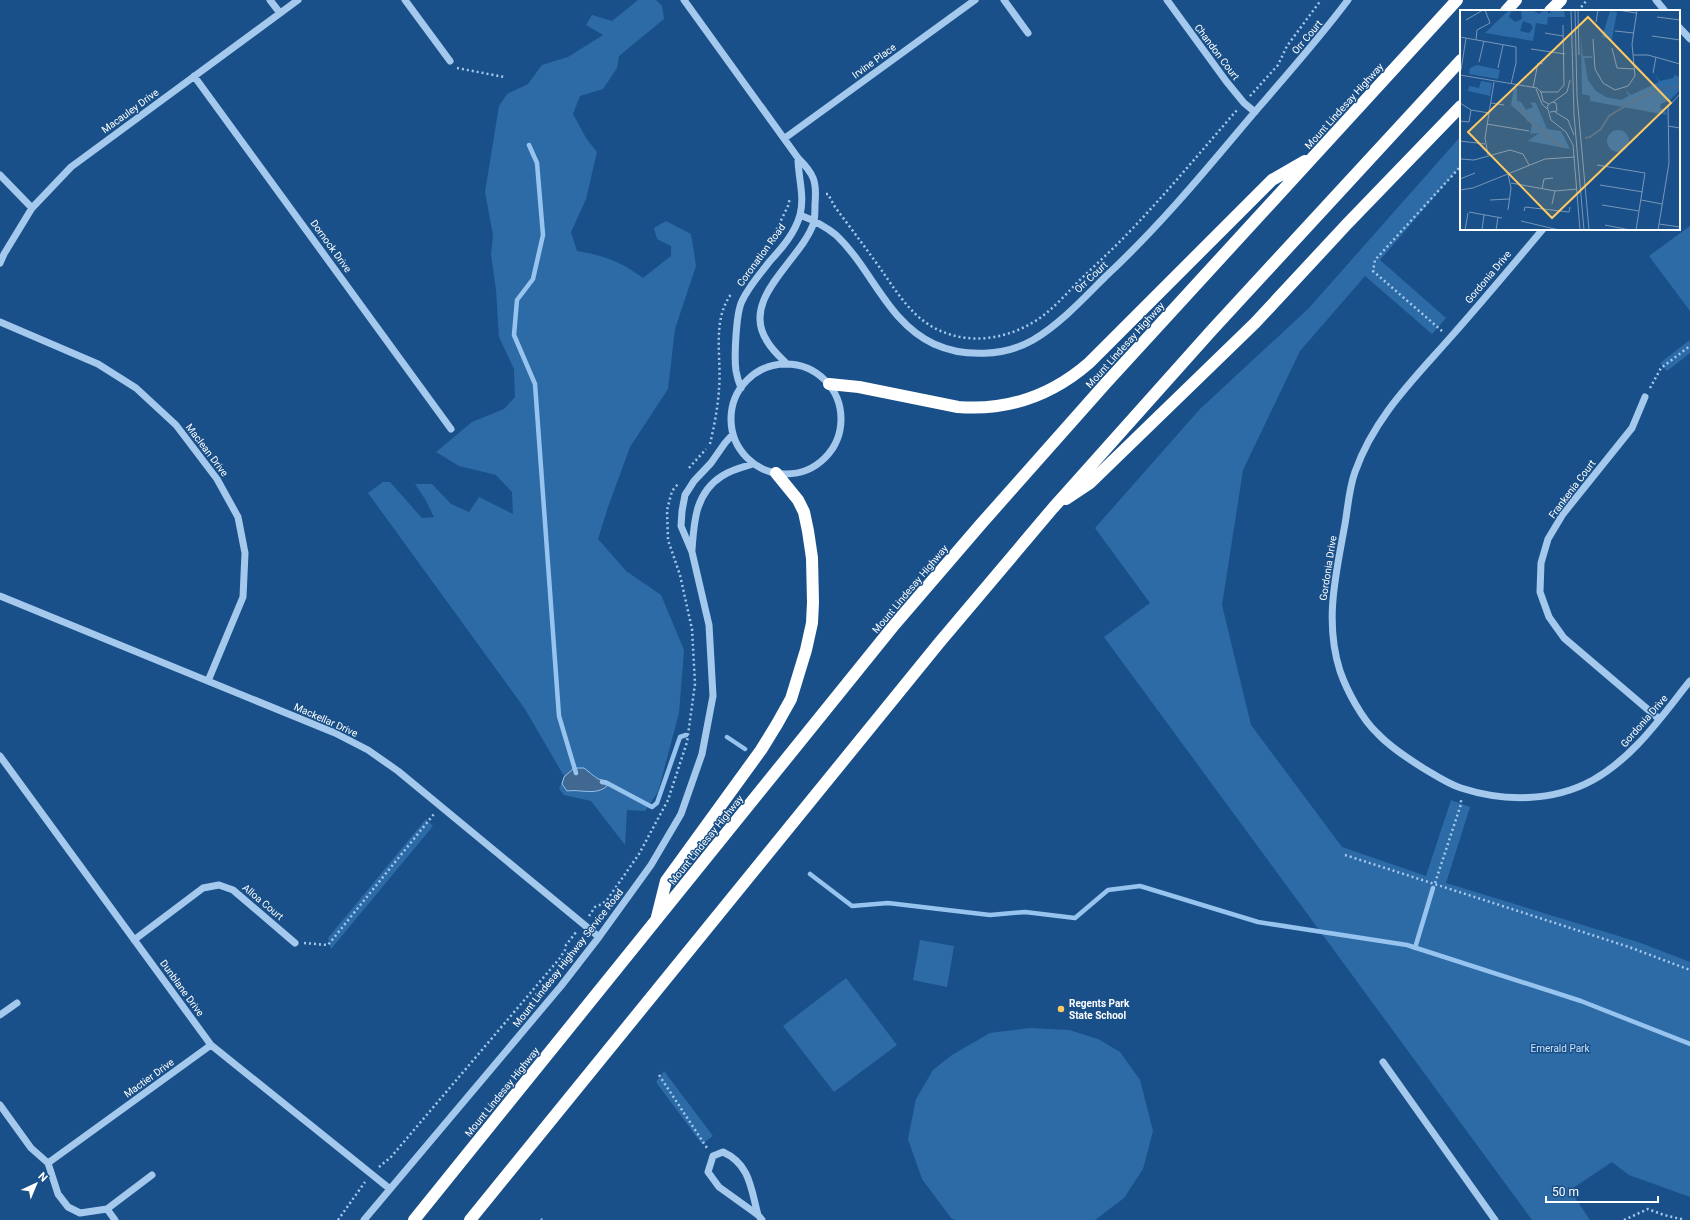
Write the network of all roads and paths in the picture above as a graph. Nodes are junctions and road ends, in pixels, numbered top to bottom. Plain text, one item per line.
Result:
1 (270, 0) edge
2 (298, 0) edge
3 (405, 0) edge
4 (684, 0) edge
5 (975, 0) edge
6 (1004, 0) edge
7 (1167, 0) edge
8 (1321, 0) edge
9 (1348, 0) edge
10 (1457, 0) edge
11 (1516, 0) edge
12 (1560, 0) edge
13 (1587, 0) edge
14 (1656, 0) edge
15 (1507, 10) edge
16 (1551, 10) edge
17 (1579, 10) edge
18 (1664, 10) edge
19 (280, 13) junction
20 (1680, 28) edge
21 (1028, 33) dead end
22 (1690, 39) edge
23 (450, 61) joint
24 (1460, 61) edge
25 (194, 76) junction
26 (504, 77) dead end
27 (1244, 103) junction
28 (1460, 107) edge
29 (1255, 112) junction
30 (785, 138) junction
31 (1318, 153) junction
32 (798, 158) junction
33 (1460, 167) edge
34 (0, 175) edge
35 (802, 195) junction
36 (816, 195) junction
37 (32, 208) junction
38 (800, 215) junction
39 (814, 221) junction
40 (1542, 230) edge
41 (768, 248) dead end
42 (0, 263) edge
43 (736, 288) dead end
44 (0, 322) edge
45 (1450, 338) junction
46 (1690, 346) edge
47 (787, 364) junction
48 (829, 384) junction
49 (741, 388) junction
50 (1645, 397) joint
51 (451, 429) dead end
52 (733, 434) junction
53 (753, 464) junction
54 (689, 469) dead end
55 (776, 474) junction
56 (680, 480) dead end
57 (1053, 508) junction
58 (692, 552) junction
59 (0, 596) edge
60 (208, 681) junction
61 (1690, 681) edge
62 (1659, 719) junction
63 (0, 756) edge
64 (1460, 788) junction
65 (440, 806) junction
66 (1345, 855) dead end
67 (1435, 883) junction
68 (656, 920) junction
69 (582, 924) junction
70 (599, 937) junction
71 (134, 940) junction
72 (295, 943) joint
73 (1690, 970) edge
74 (17, 1004) dead end
75 (0, 1015) edge
76 (211, 1045) junction
77 (1383, 1062) dead end
78 (659, 1075) dead end
79 (0, 1105) edge
80 (713, 1156) junction
81 (48, 1164) junction
82 (370, 1174) junction
83 (152, 1175) dead end
84 (390, 1189) junction
85 (106, 1209) junction
86 (78, 1217) edge
87 (760, 1217) edge
88 (115, 1220) edge
89 (338, 1220) edge
90 (364, 1220) edge
91 (414, 1220) edge
92 (470, 1220) edge
93 (1495, 1220) edge
94 (1624, 1220) edge
95 (1685, 1220) edge

1 - 19 street
2 - 19 street, Macauley Drive
3 - 23 street
4 - 30 street, Coronation Road
5 - 30 street, Irvine Place
6 - 21 street
7 - 27 street, Chandon Court
8 - 27 path
9 - 29 street, Orr Court
10 - 31 highway, Mount Lindesay Highway
11 - 15 highway
12 - 16 highway
13 - 17 path
14 - 18 street
19 - 25 street, Macauley Drive
20 - 22 street
23 - 26 path
24 - 57 highway
25 - 37 street, Macauley Drive
25 - 51 street, Dornock Drive
27 - 29 street, Chandon Court
27 - 36 path
28 - 57 highway
29 - 39 street, Orr Court
30 - 32 street, Coronation Road
31 - 48 highway
31 - 68 highway, Mount Lindesay Highway
32 - 35 street, Coronation Road
32 - 36 street, Coronation Road
33 - 45 path
34 - 37 street
35 - 38 street, Coronation Road
35 - 41 path
36 - 39 street, Coronation Road
37 - 42 street, Macauley Drive
38 - 39 street, Orr Court
38 - 49 street, Coronation Road
39 - 47 street, Coronation Road
40 - 45 street, Gordonia Drive
43 - 54 path
44 - 60 street, Maclean Drive
45 - 64 street, Gordonia Drive
46 - 50 path
47 - 48 street
47 - 49 street
48 - 55 street
49 - 52 street
50 - 62 street, Frankenia Court
52 - 53 street
52 - 58 street, Mount Lindesay Highway Service Road
53 - 55 street
53 - 58 street, Mount Lindesay Highway Service Road
55 - 68 highway
56 - 69 path
57 - 92 highway
58 - 70 street, Mount Lindesay Highway Service Road
59 - 60 street, Mackellar Drive
60 - 65 street, Mackellar Drive
61 - 62 street, Gordonia Drive
62 - 64 street, Gordonia Drive
63 - 71 street, Dunblane Drive
64 - 67 path
65 - 69 street, Mackellar Drive
65 - 72 path
66 - 67 path
67 - 73 path
68 - 91 highway, Mount Lindesay Highway
69 - 70 street, Mackellar Drive
69 - 82 path
70 - 84 street, Mount Lindesay Highway Service Road
71 - 72 street, Alloa Court
71 - 76 street, Dunblane Drive
74 - 75 street
76 - 81 street, Mactier Drive
76 - 82 street, Dunblane Drive
77 - 93 street
78 - 80 path
79 - 81 street
80 - 87 street
80 - 87 street
81 - 86 street
82 - 84 street, Dunblane Drive
82 - 89 path
83 - 85 street
84 - 90 street, Mount Lindesay Highway Service Road
85 - 86 street
85 - 88 street
94 - 95 path

